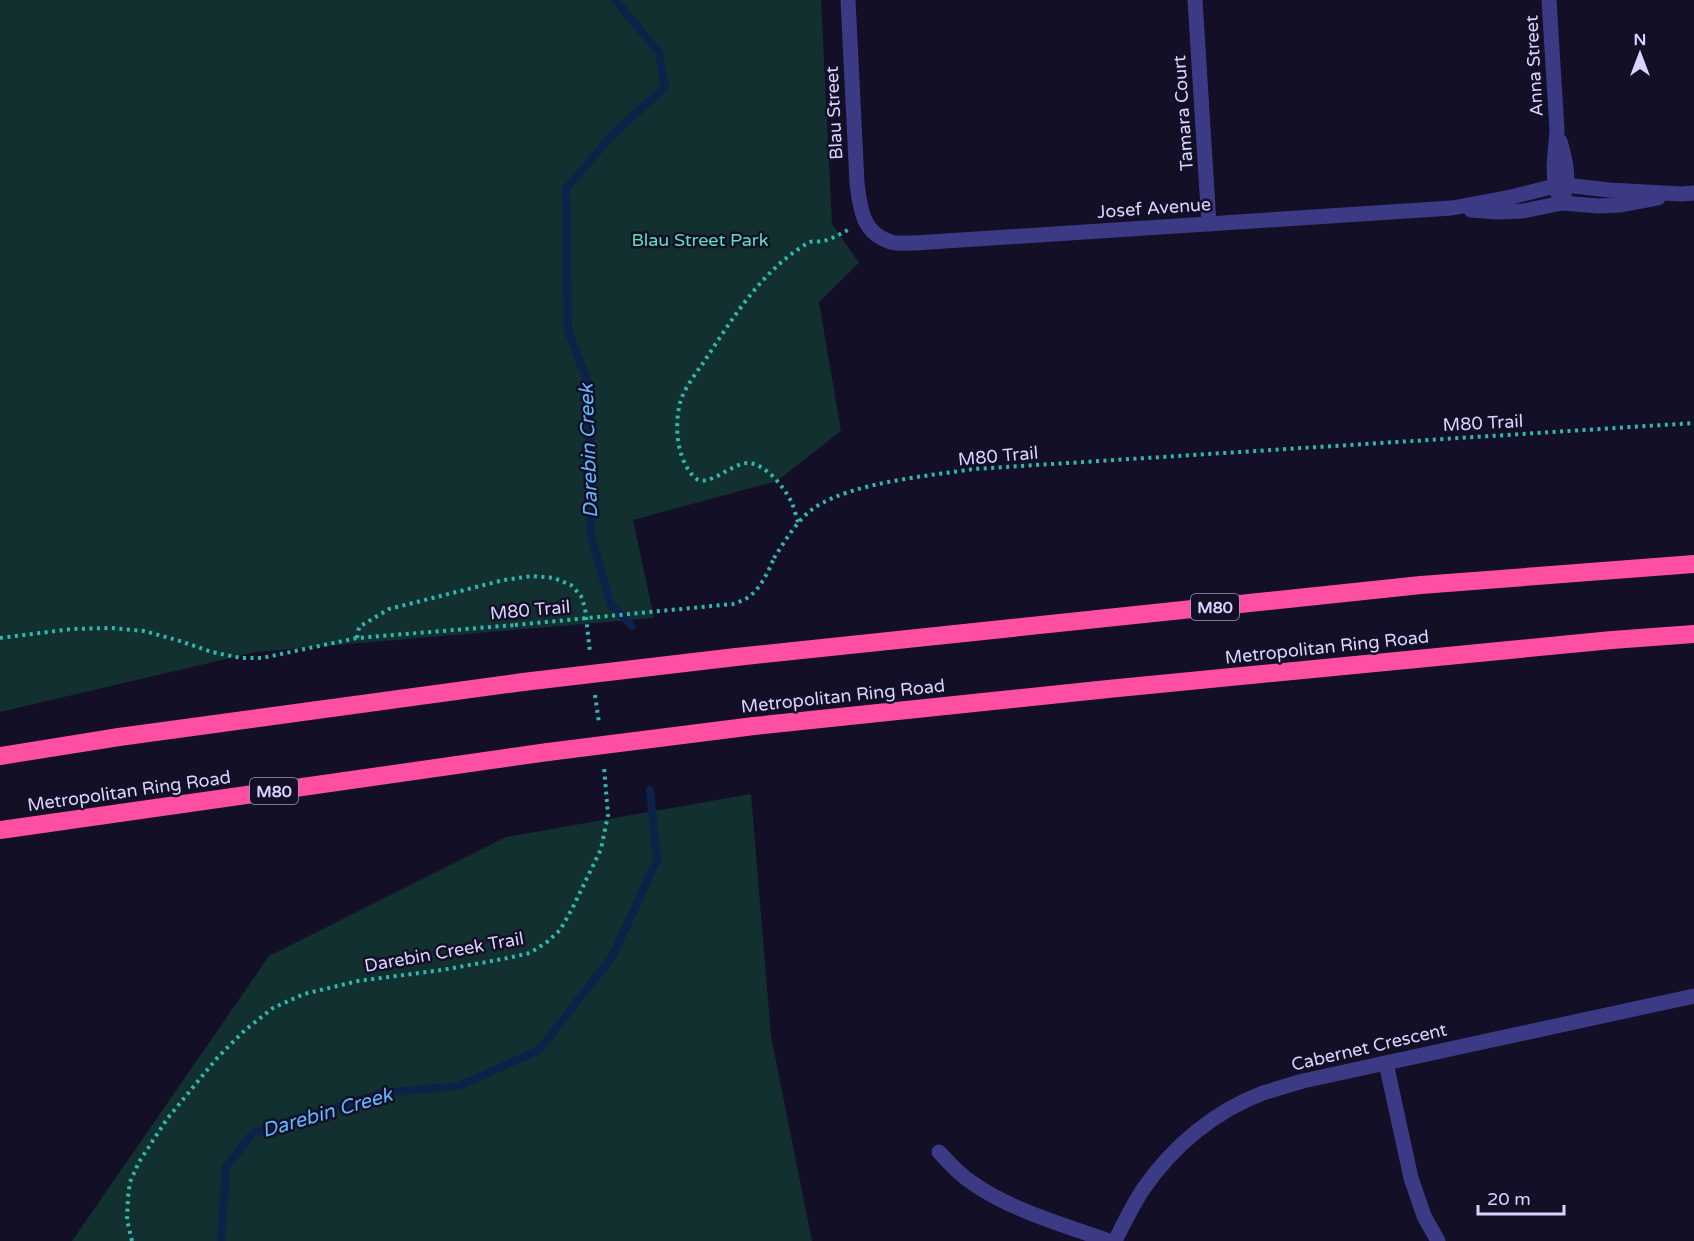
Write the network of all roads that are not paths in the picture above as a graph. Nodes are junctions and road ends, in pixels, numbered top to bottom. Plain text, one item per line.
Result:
1 (848, 0) edge
2 (1195, 0) edge
3 (1549, 0) edge
4 (1561, 186) junction
5 (1688, 193) edge
6 (1562, 203) junction
7 (1452, 208) junction
8 (865, 223) joint
9 (1209, 224) junction
10 (1694, 564) edge
11 (1694, 634) edge
12 (0, 756) edge
13 (0, 830) edge
14 (1694, 996) edge
15 (1386, 1063) junction
16 (939, 1152) dead end
17 (1109, 1241) edge
18 (1115, 1241) edge
19 (1438, 1241) edge

1 - 8 street, Blau Street
2 - 9 street, Tamara Court
3 - 4 street, Anna Street
4 - 5 street, Josef Avenue
4 - 6 street, Anna Street
4 - 7 street, Josef Avenue
5 - 6 street, Josef Avenue
6 - 7 street, Josef Avenue
7 - 9 street, Josef Avenue
8 - 9 street, Josef Avenue
10 - 12 highway, M80, bridge
11 - 13 highway, Metropolitan Ring Road / M80, bridge
14 - 15 street, Cabernet Crescent
15 - 18 street, Cabernet Crescent
15 - 19 street
16 - 17 street

